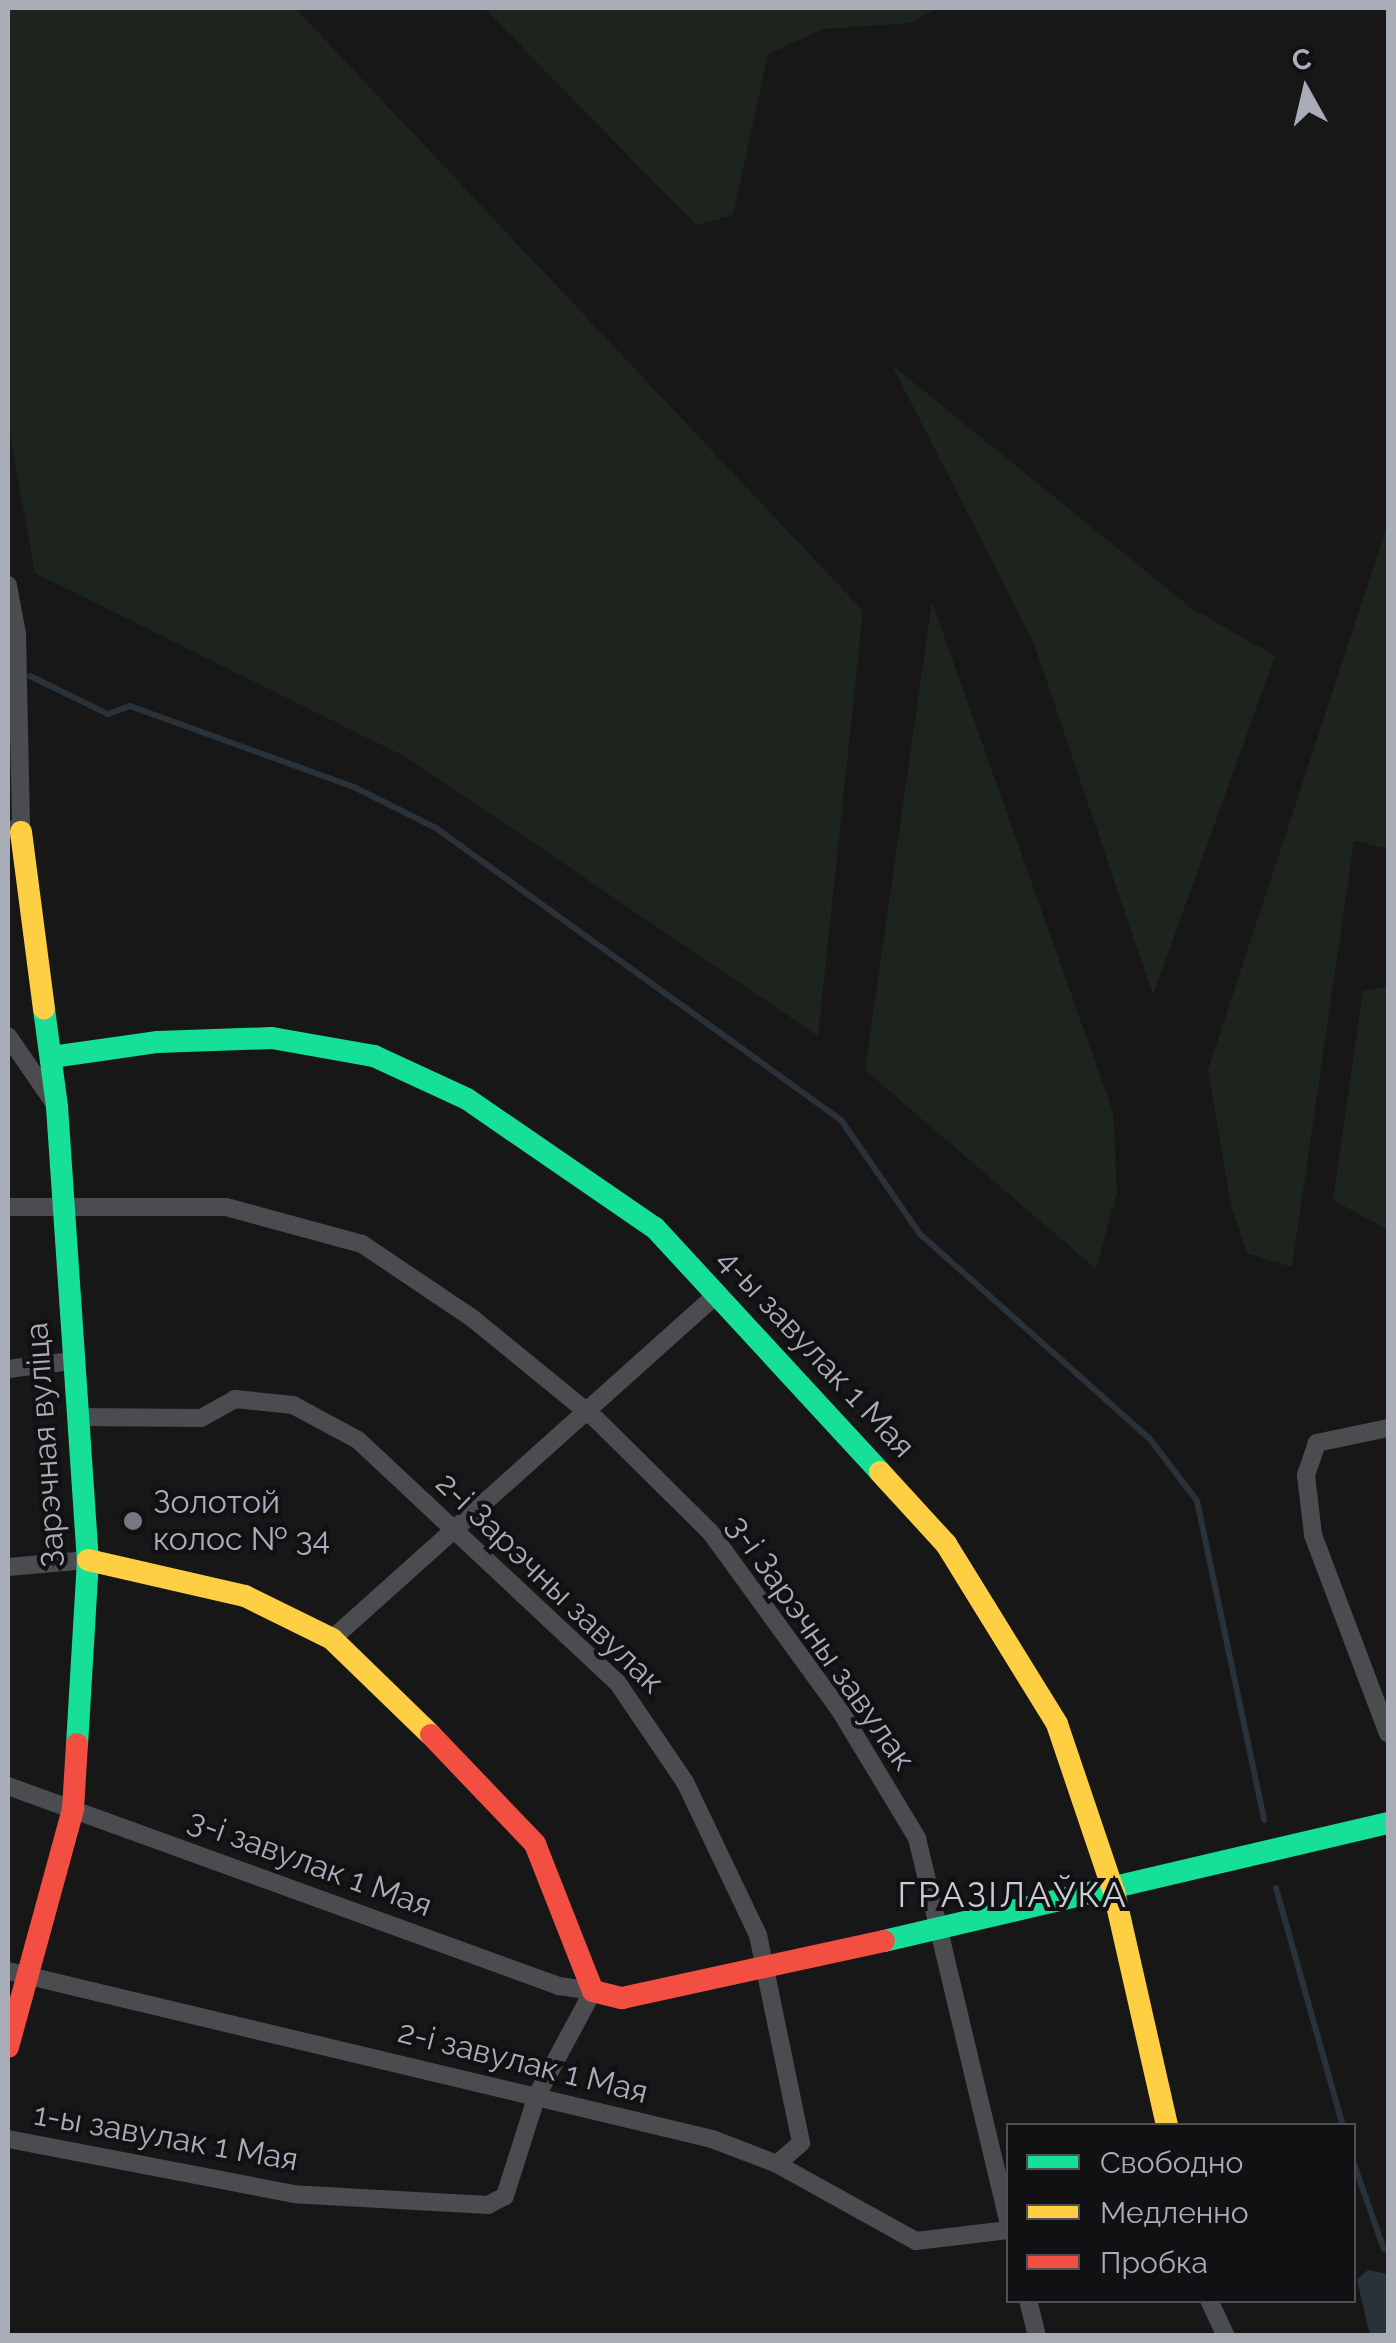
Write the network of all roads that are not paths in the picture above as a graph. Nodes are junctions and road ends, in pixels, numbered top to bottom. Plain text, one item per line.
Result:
1 (8, 585) edge
2 (14, 830) edge
3 (8, 1036) edge
4 (52, 1058) junction
5 (57, 1107) junction
6 (65, 1202) junction
7 (8, 1207) edge
8 (718, 1294) junction
9 (70, 1361) junction
10 (8, 1369) edge
11 (579, 1412) junction
12 (78, 1417) junction
13 (1388, 1428) edge
14 (454, 1530) junction
15 (88, 1560) junction
16 (8, 1566) edge
17 (332, 1639) junction
18 (1388, 1734) edge
19 (8, 1786) edge
20 (73, 1810) junction
21 (1388, 1823) edge
22 (1114, 1892) junction
23 (944, 1930) junction
24 (765, 1969) junction
25 (17, 1973) edge
26 (593, 1991) junction
27 (8, 2047) edge
28 (537, 2095) junction
29 (1167, 2123) edge
30 (8, 2139) edge
31 (777, 2164) junction
32 (1006, 2211) edge
33 (1006, 2230) edge
34 (1029, 2303) edge
35 (1210, 2303) edge
36 (1037, 2336) edge
37 (1226, 2336) edge

1 - 2 street
2 - 4 street, Зарэчная вуліца
3 - 5 street
4 - 5 street, Зарэчная вуліца
4 - 8 street, 4-ы завулак 1 Мая
5 - 6 street, Зарэчная вуліца
6 - 7 street, 3-і Зарэчны завулак
6 - 9 street, Зарэчная вуліца
6 - 11 street, 3-і Зарэчны завулак
8 - 11 street
8 - 22 street, 4-ы завулак 1 Мая
9 - 10 street
9 - 12 street, Зарэчная вуліца
11 - 14 street
11 - 23 street, 3-і Зарэчны завулак
12 - 14 street, 2-і Зарэчны завулак
12 - 15 street, Зарэчная вуліца
13 - 18 street
14 - 17 street
14 - 24 street, 2-і Зарэчны завулак
15 - 16 street
15 - 17 street
15 - 20 street, Зарэчная вуліца
17 - 26 street
19 - 20 street, 3-і завулак 1 Мая
20 - 25 street, Зарэчная вуліца
20 - 26 street, 3-і завулак 1 Мая
21 - 22 street
22 - 23 street
22 - 29 street, 4-ы завулак 1 Мая
23 - 24 street
23 - 32 street, 3-і Зарэчны завулак
24 - 26 street
24 - 31 street, 2-і Зарэчны завулак
25 - 27 street, Зарэчная вуліца
25 - 28 street, 2-і завулак 1 Мая
26 - 28 street, 1-ы завулак 1 Мая
28 - 30 street, 1-ы завулак 1 Мая
28 - 31 street, 2-і завулак 1 Мая
31 - 33 street, 2-і завулак 1 Мая
34 - 36 street
35 - 37 street

